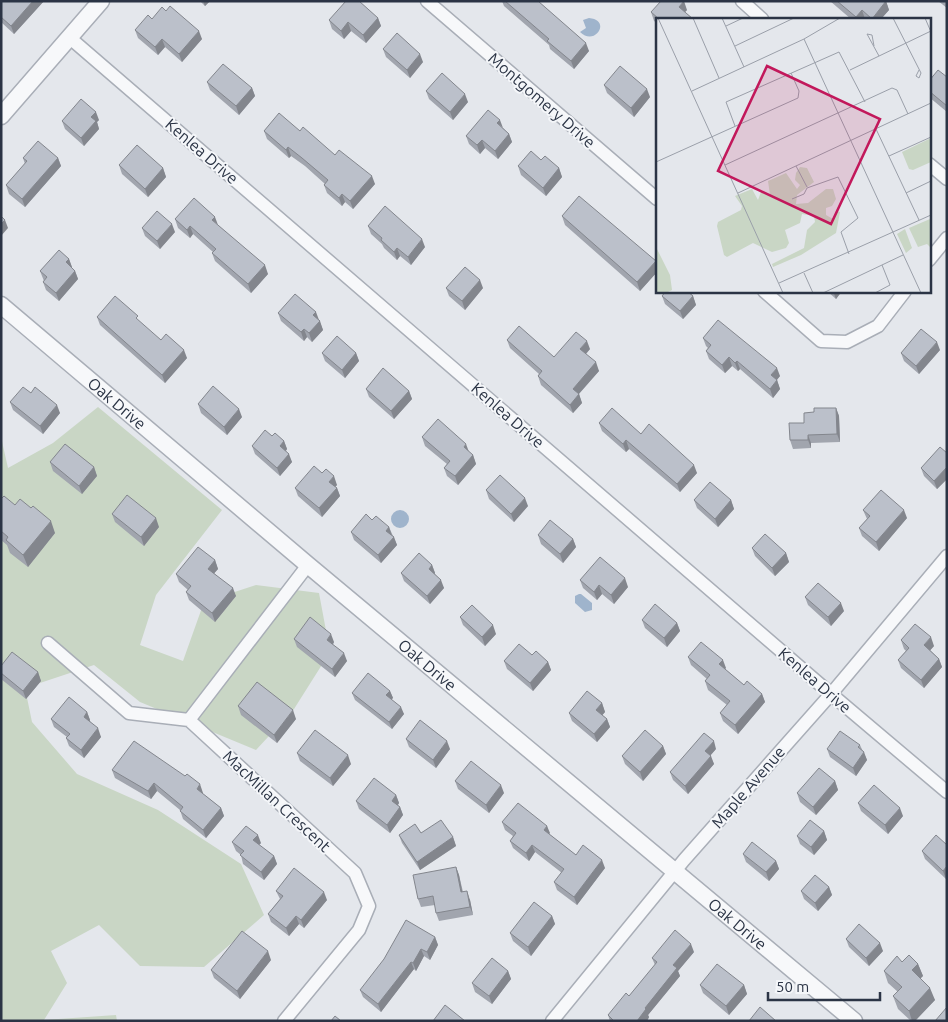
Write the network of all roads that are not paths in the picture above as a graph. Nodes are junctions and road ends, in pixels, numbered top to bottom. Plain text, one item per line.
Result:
1 (101, 1) edge
2 (427, 1) edge
3 (742, 1) edge
4 (761, 18) edge
5 (70, 38) junction
6 (1, 116) edge
7 (930, 165) edge
8 (947, 179) edge
9 (656, 198) edge
10 (947, 238) edge
11 (930, 259) edge
12 (765, 292) edge
13 (904, 292) edge
14 (1, 305) edge
15 (947, 556) edge
16 (308, 565) junction
17 (48, 643) dead end
18 (831, 694) junction
19 (189, 720) junction
20 (947, 792) edge
21 (675, 870) junction
22 (284, 1021) edge
23 (552, 1021) edge
24 (854, 1021) edge

1 - 5 street
2 - 9 street, Montgomery Drive
3 - 4 street
5 - 6 street
5 - 18 street, Kenlea Drive
7 - 8 street
10 - 11 street
12 - 13 street
14 - 16 street, Oak Drive
15 - 18 street, Maple Avenue
16 - 19 street
16 - 21 street, Oak Drive
17 - 19 street
18 - 20 street, Kenlea Drive
18 - 21 street, Maple Avenue
19 - 22 street, MacMillan Crescent
21 - 23 street, Maple Avenue
21 - 24 street, Oak Drive

